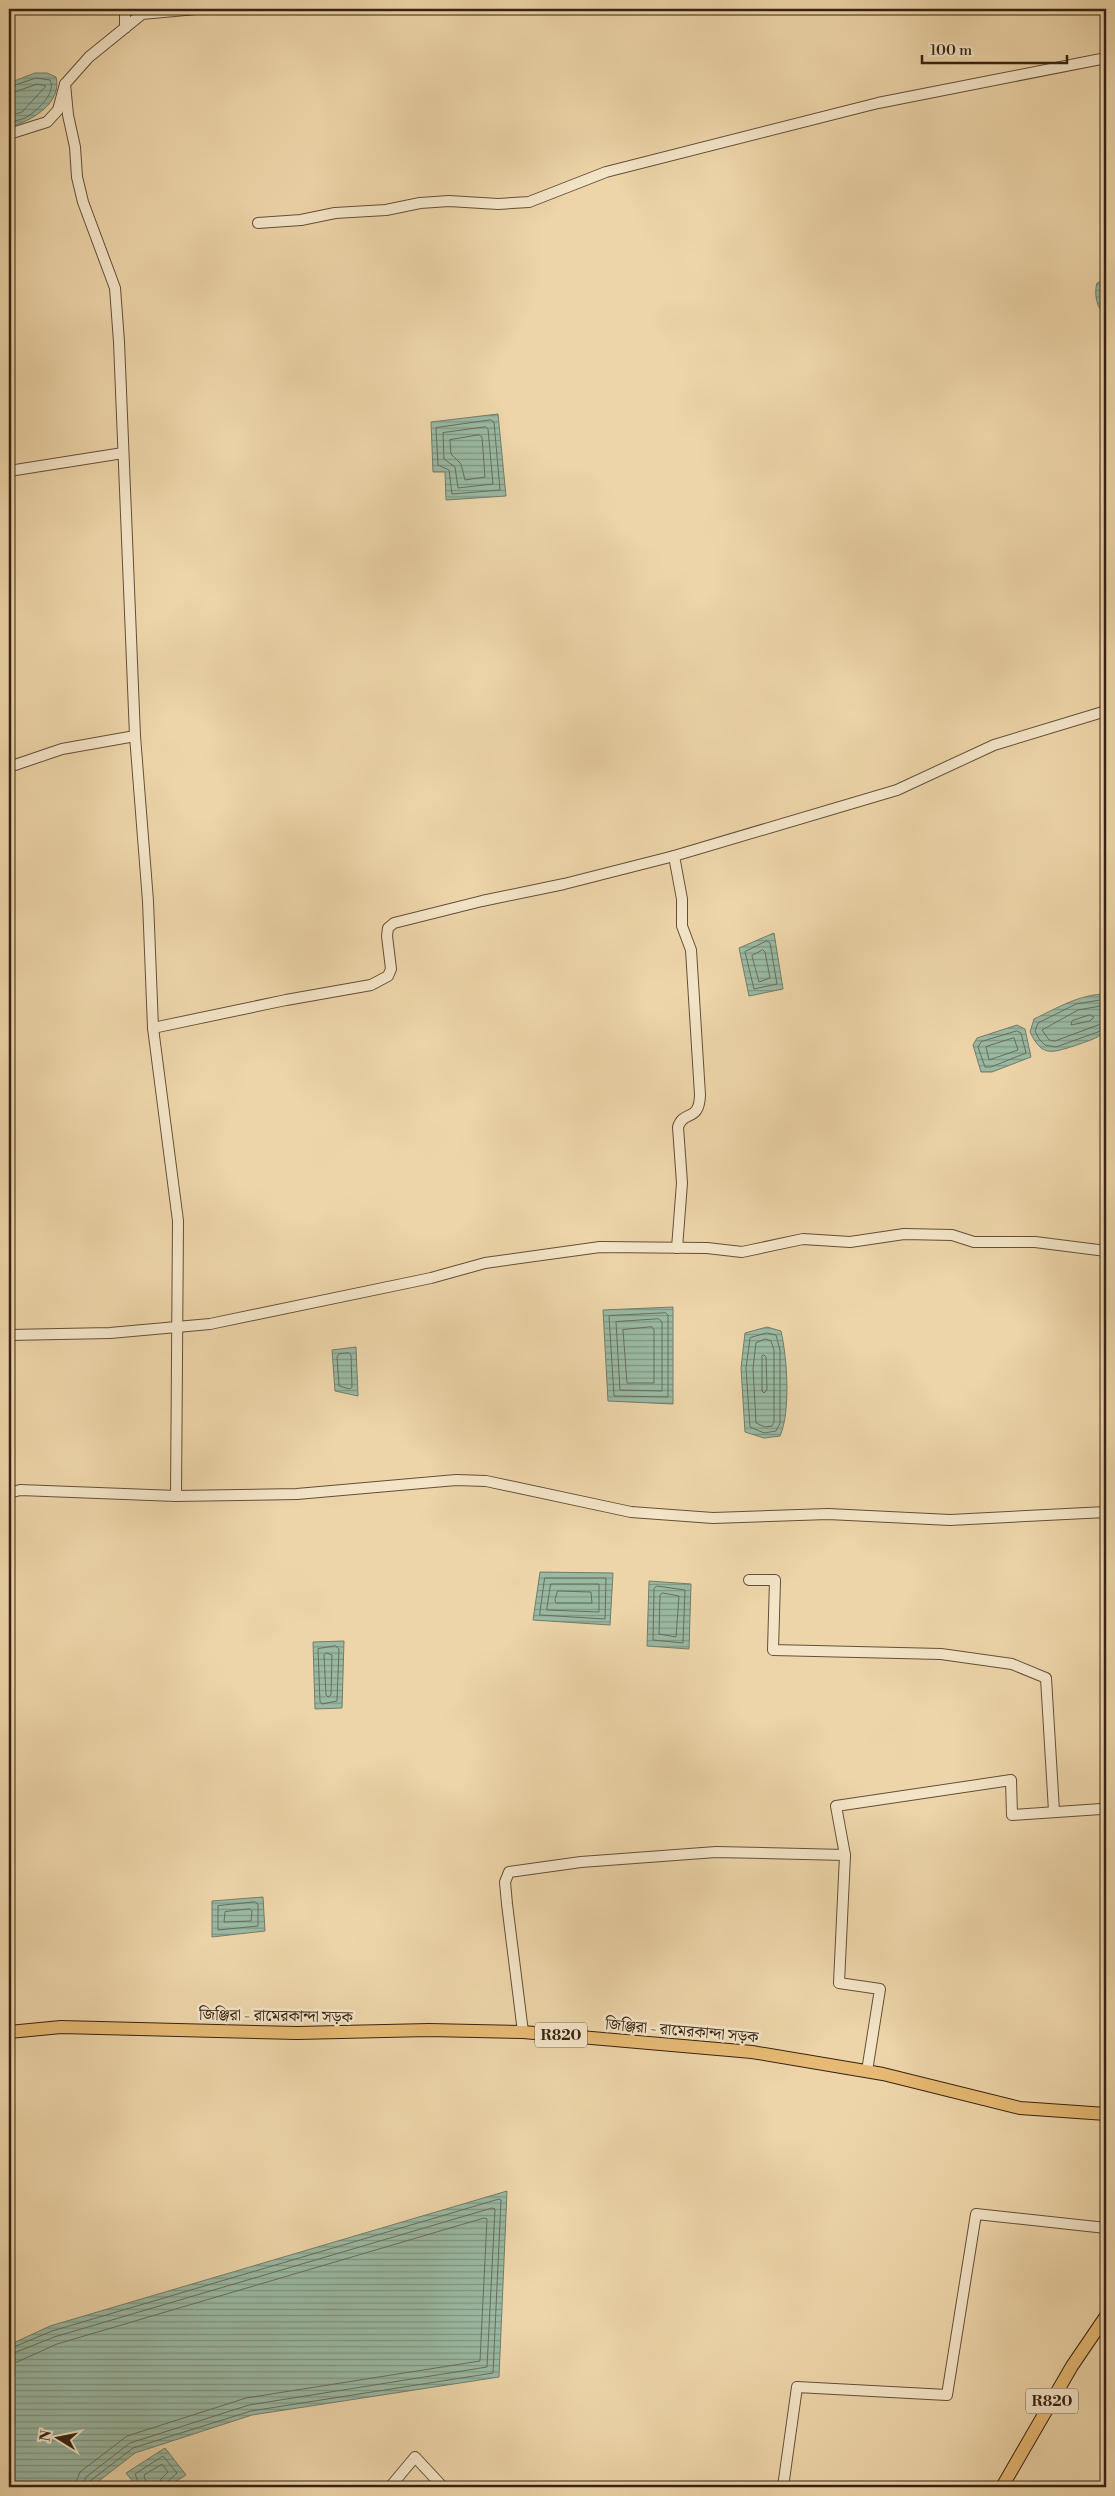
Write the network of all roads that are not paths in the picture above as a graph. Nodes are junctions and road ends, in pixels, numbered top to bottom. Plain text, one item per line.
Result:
1 (125, 9) edge
2 (196, 9) edge
3 (125, 28) junction
4 (1106, 58) edge
5 (65, 84) junction
6 (9, 134) edge
7 (258, 223) dead end
8 (123, 454) junction
9 (9, 471) edge
10 (1106, 711) edge
11 (135, 736) junction
12 (9, 767) edge
13 (674, 856) junction
14 (153, 1028) junction
15 (677, 1248) junction
16 (1106, 1251) edge
17 (9, 1335) edge
18 (9, 1493) edge
19 (176, 1496) junction
20 (1106, 1512) edge
21 (749, 1580) dead end
22 (1106, 1806) edge
23 (1054, 1811) junction
24 (845, 1855) junction
25 (9, 2032) edge
26 (523, 2032) junction
27 (867, 2071) junction
28 (1106, 2114) edge
29 (1106, 2223) edge
30 (1106, 2316) edge
31 (390, 2487) edge
32 (443, 2487) edge
33 (783, 2487) edge
34 (1002, 2487) edge

1 - 3 street
2 - 3 street
3 - 5 street
4 - 7 street
5 - 6 street
5 - 8 street
8 - 9 street
8 - 11 street
10 - 13 street
11 - 12 street
11 - 14 street
13 - 14 street
13 - 15 street
14 - 19 street
15 - 16 street
15 - 17 street
18 - 19 street
19 - 20 street
21 - 23 street
22 - 23 street
23 - 24 street
24 - 26 street
24 - 27 street
25 - 26 main road, জিঞ্জিরা - রামেরকান্দা সড়ক / R820
26 - 27 main road, জিঞ্জিরা - রামেরকান্দা সড়ক / R820
27 - 28 main road, জিঞ্জিরা - রামেরকান্দা সড়ক / R820
29 - 33 street
30 - 34 main road, R820
31 - 32 street

